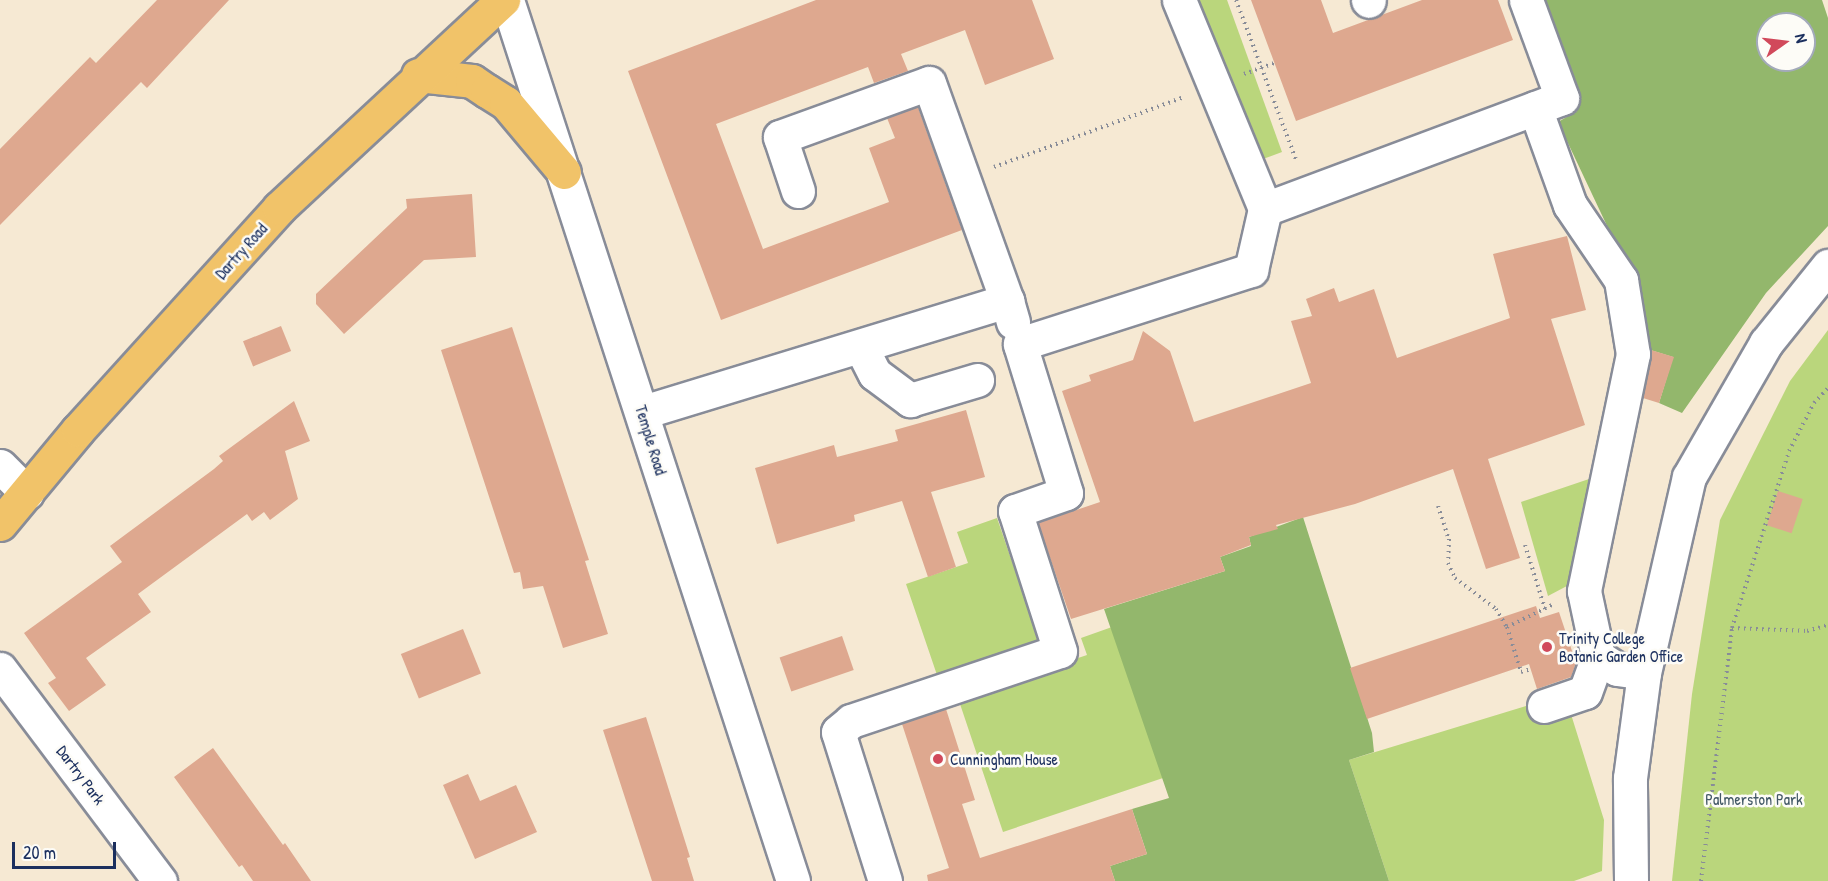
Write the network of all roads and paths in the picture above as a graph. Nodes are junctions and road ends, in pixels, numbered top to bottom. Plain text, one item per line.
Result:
1 (505, 0) edge
2 (1179, 0) edge
3 (1236, 0) edge
4 (1526, 0) edge
5 (1274, 63) dead end
6 (1261, 67) junction
7 (418, 75) junction
8 (1214, 86) junction
9 (1535, 108) junction
10 (564, 172) junction
11 (963, 179) junction
12 (798, 191) dead end
13 (1309, 192) junction
14 (1265, 208) junction
15 (1828, 266) edge
16 (1007, 301) junction
17 (1020, 344) junction
18 (861, 347) junction
19 (977, 380) dead end
20 (1828, 388) edge
21 (643, 412) junction
22 (0, 466) edge
23 (27, 493) junction
24 (1438, 506) dead end
25 (0, 524) edge
26 (1525, 545) dead end
27 (1584, 591) junction
28 (1545, 609) junction
29 (1828, 625) edge
30 (1506, 627) junction
31 (1732, 628) junction
32 (1598, 657) junction
33 (0, 669) edge
34 (1531, 669) dead end
35 (1644, 673) junction
36 (1544, 706) dead end
37 (160, 881) edge
38 (793, 881) edge
39 (885, 881) edge
40 (1631, 881) edge
41 (1701, 881) edge

1 - 7 main road, Dartry Road
1 - 10 street, Temple Road
2 - 8 street
3 - 6 path
4 - 9 street
5 - 6 path
6 - 8 path
6 - 13 path
7 - 10 main road
7 - 23 main road, Dartry Road
8 - 11 path
8 - 14 street
9 - 13 street
9 - 27 street
10 - 21 street, Temple Road
11 - 12 street
11 - 16 street
13 - 14 street
14 - 17 street
15 - 35 street
16 - 17 street
16 - 18 street
17 - 39 street
18 - 19 street
18 - 21 street
20 - 31 path
21 - 38 street, Temple Road
22 - 23 street
23 - 25 main road, Dartry Road
24 - 30 path
26 - 28 path
27 - 28 path
27 - 32 street
28 - 30 path
29 - 31 path
30 - 34 path
31 - 41 path
32 - 35 street
32 - 36 street
33 - 37 street, Dartry Park
35 - 40 street

